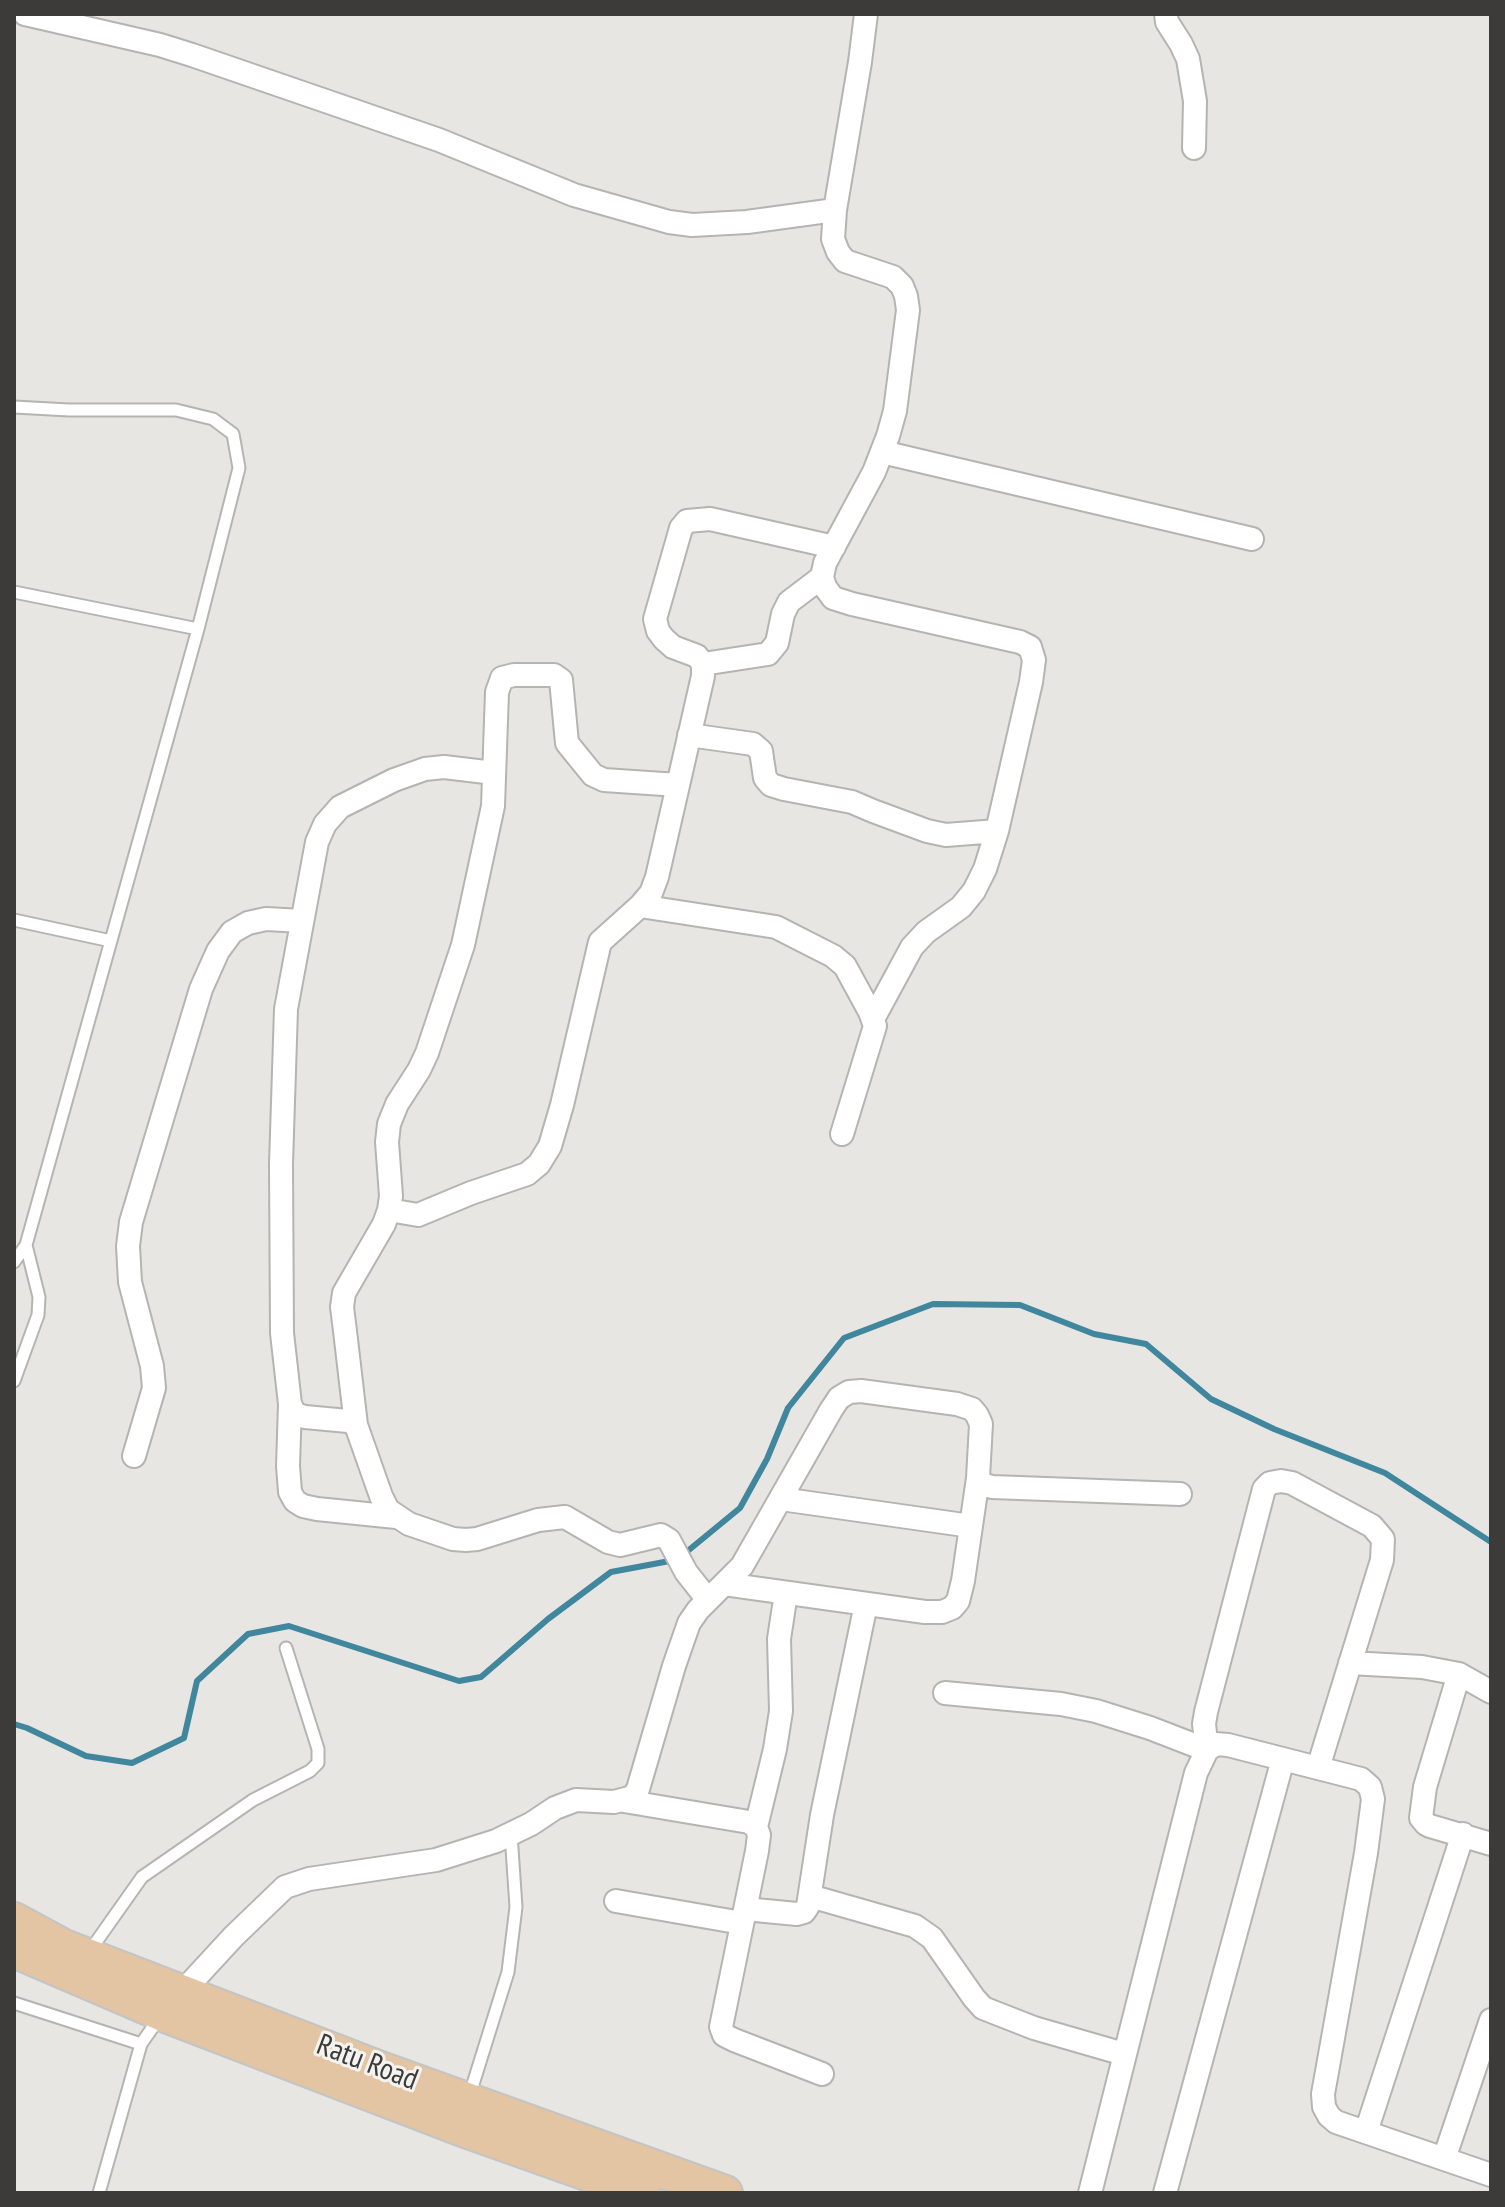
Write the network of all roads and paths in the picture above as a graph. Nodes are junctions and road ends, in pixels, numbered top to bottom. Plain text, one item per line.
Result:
1 (25, 14) edge
2 (866, 14) edge
3 (1166, 14) edge
4 (1194, 148) dead end
5 (835, 210) junction
6 (14, 407) edge
7 (882, 452) junction
8 (1252, 539) dead end
9 (834, 547) junction
10 (822, 577) junction
11 (14, 592) edge
12 (198, 629) junction
13 (703, 664) junction
14 (689, 735) junction
15 (494, 773) junction
16 (678, 785) junction
17 (997, 831) junction
18 (640, 906) junction
19 (14, 920) edge
20 (302, 921) junction
21 (111, 941) junction
22 (873, 1019) junction
23 (842, 1134) dead end
24 (389, 1210) junction
25 (26, 1245) junction
26 (14, 1262) edge
27 (14, 1381) edge
28 (290, 1404) junction
29 (356, 1425) junction
30 (134, 1456) dead end
31 (978, 1478) junction
32 (1180, 1494) dead end
33 (781, 1499) junction
34 (396, 1517) junction
35 (971, 1526) junction
36 (724, 1584) junction
37 (786, 1593) junction
38 (708, 1600) junction
39 (866, 1604) junction
40 (286, 1648) dead end
41 (1350, 1663) junction
42 (1459, 1674) junction
43 (1491, 1692) edge
44 (945, 1693) dead end
45 (1207, 1750) junction
46 (1283, 1759) junction
47 (1318, 1768) junction
48 (624, 1801) junction
49 (756, 1827) junction
50 (511, 1834) junction
51 (1463, 1834) junction
52 (1491, 1844) edge
53 (810, 1896) junction
54 (616, 1901) dead end
55 (743, 1916) junction
56 (14, 1920) edge
57 (14, 1950) edge
58 (87, 1956) junction
59 (14, 2003) edge
60 (172, 2003) junction
61 (1491, 2020) edge
62 (141, 2044) junction
63 (1124, 2054) junction
64 (822, 2074) dead end
65 (464, 2114) junction
66 (1366, 2132) junction
67 (1444, 2159) junction
68 (1491, 2175) edge
69 (589, 2183) edge
70 (99, 2193) edge
71 (643, 2193) edge
72 (725, 2193) edge
73 (1090, 2193) edge
74 (1165, 2193) edge

1 - 5 street
2 - 5 street
3 - 4 street
5 - 7 street
6 - 12 lane
7 - 8 street
7 - 9 street
9 - 10 street
9 - 13 street
10 - 13 street
10 - 17 street
11 - 12 lane
12 - 21 lane
13 - 14 street
14 - 16 street
14 - 17 street
15 - 16 street
15 - 20 street
15 - 24 street
16 - 18 street
17 - 22 street
18 - 22 street
18 - 24 street
19 - 21 lane
20 - 28 street
20 - 30 street
21 - 25 lane
22 - 23 street
24 - 29 street
25 - 26 lane
25 - 27 lane
28 - 29 street
28 - 34 street
29 - 34 street
31 - 32 street
31 - 33 street
31 - 35 street
33 - 35 street
33 - 36 street
34 - 38 street
35 - 39 street
36 - 37 street
36 - 38 street
37 - 39 street
37 - 49 street
38 - 48 street
39 - 53 street
40 - 58 lane
41 - 42 street
41 - 45 street
41 - 47 street
42 - 43 street
42 - 51 street
44 - 45 street
45 - 46 street
45 - 63 street
46 - 47 street
46 - 74 street
47 - 66 street
48 - 49 street
48 - 50 street
49 - 55 street
50 - 60 street
50 - 65 lane
51 - 52 street
51 - 66 street
53 - 55 street
53 - 63 street
54 - 55 street
55 - 64 street
56 - 58 main road, Ratu Road
57 - 60 main road, Ratu Road
58 - 60 main road, Ratu Road
59 - 62 lane
60 - 62 lane
60 - 65 main road, Ratu Road
61 - 67 street
62 - 70 lane
63 - 73 street
65 - 69 main road, Ratu Road
65 - 72 main road, Ratu Road
66 - 67 street
67 - 68 street
69 - 71 main road, Ratu Road

